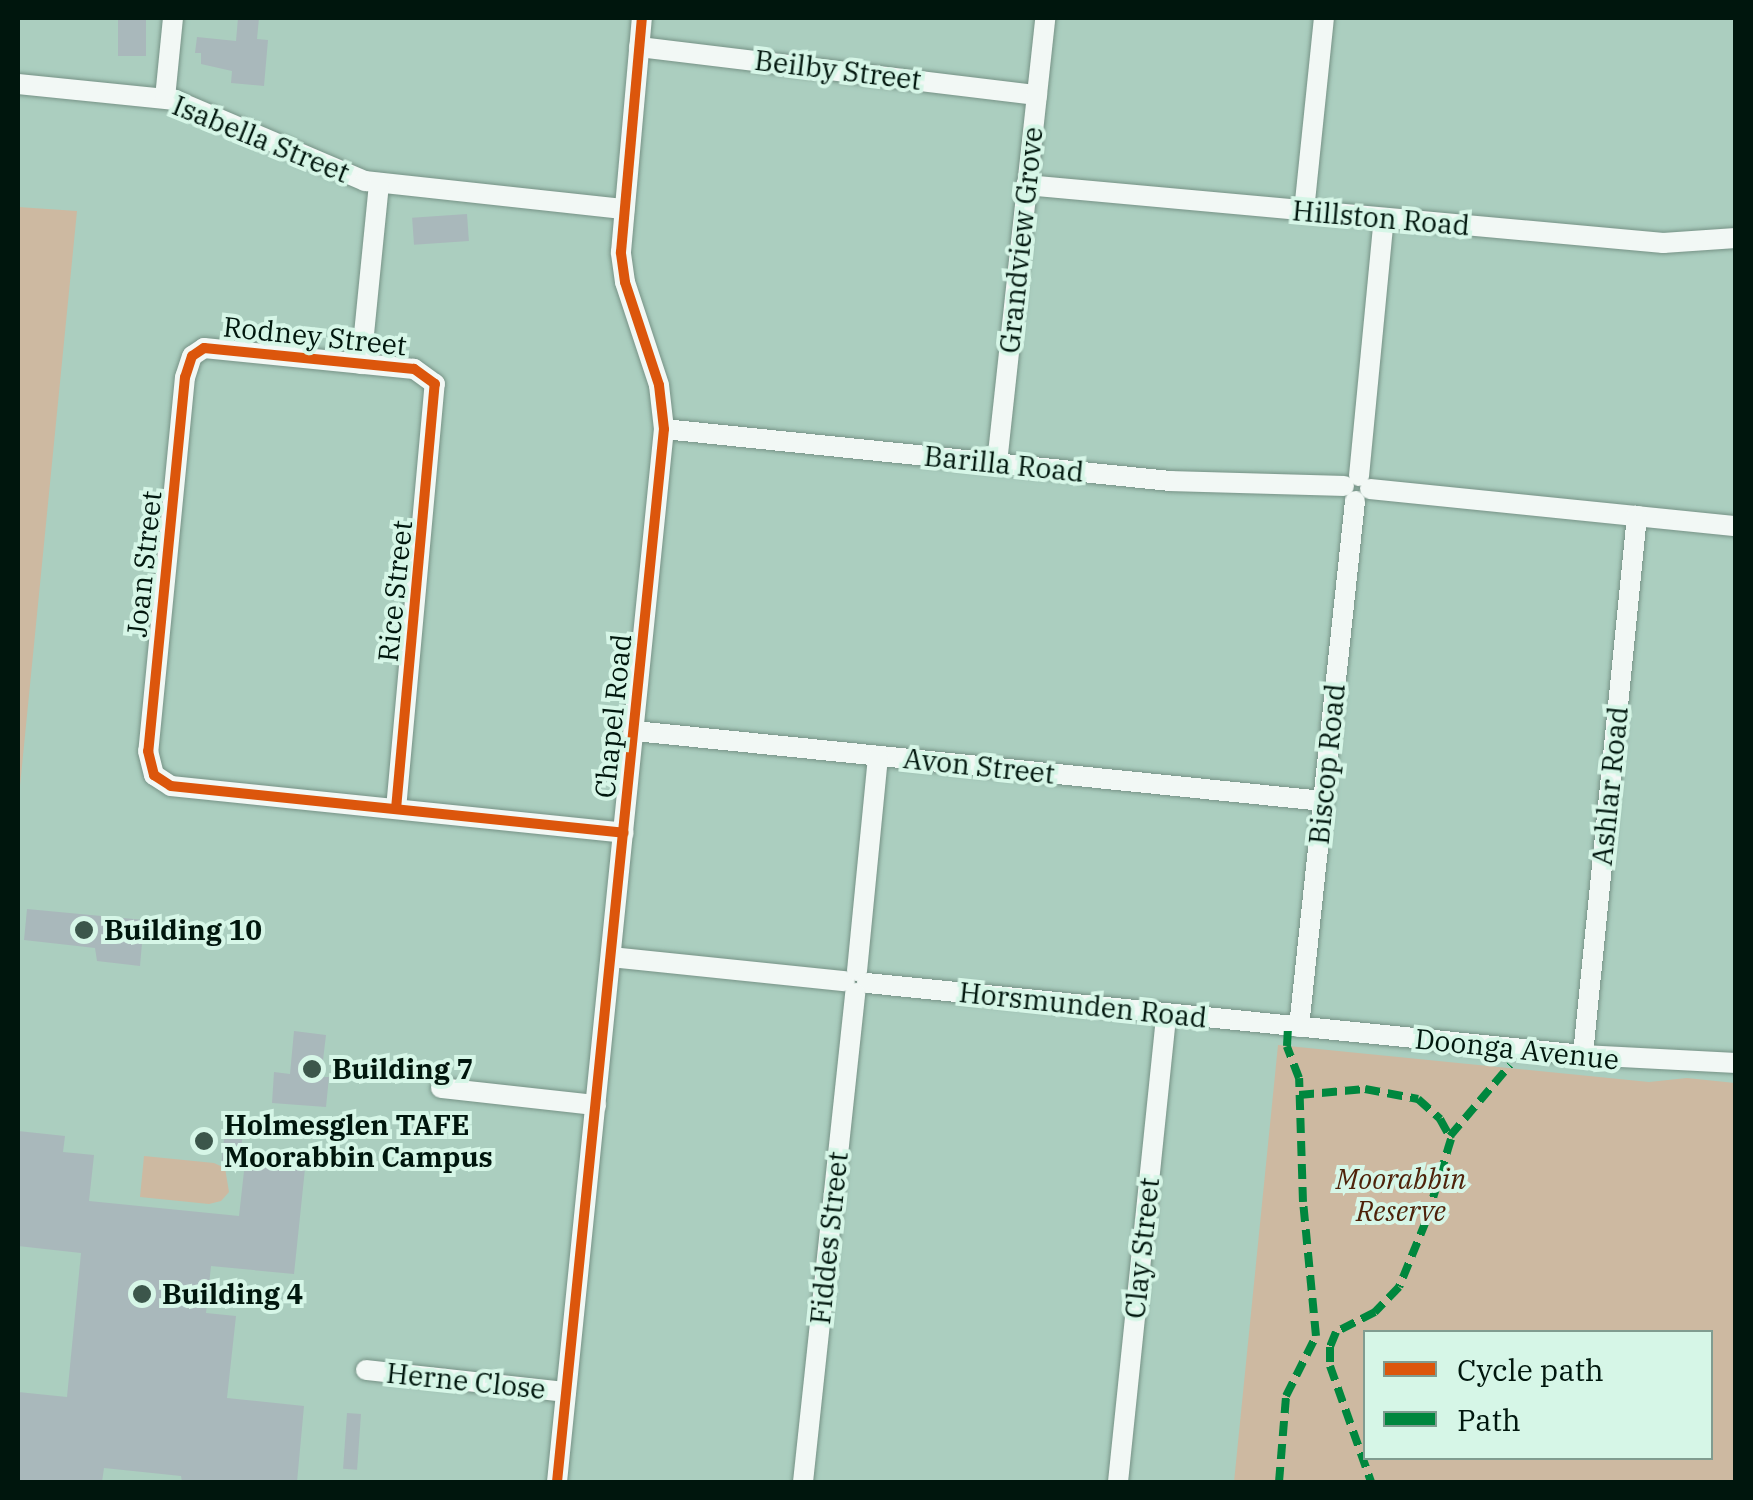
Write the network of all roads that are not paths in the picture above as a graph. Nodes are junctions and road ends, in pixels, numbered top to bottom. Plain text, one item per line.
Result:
1 (174, 18) edge
2 (642, 18) edge
3 (1045, 18) edge
4 (1324, 18) edge
5 (639, 46) junction
6 (18, 84) edge
7 (1036, 94) junction
8 (166, 98) junction
9 (379, 183) junction
10 (1026, 185) junction
11 (624, 209) junction
12 (1304, 212) junction
13 (1384, 218) junction
14 (1736, 238) edge
15 (192, 356) joint
16 (361, 364) junction
17 (433, 379) joint
18 (664, 429) junction
19 (997, 463) junction
20 (1357, 488) junction
21 (1637, 516) junction
22 (1736, 526) edge
23 (635, 731) junction
24 (878, 756) junction
25 (1323, 801) junction
26 (396, 809) junction
27 (624, 833) junction
28 (611, 956) junction
29 (856, 982) junction
30 (1166, 1014) junction
31 (1299, 1028) junction
32 (1583, 1055) junction
33 (1736, 1063) edge
34 (441, 1088) dead end
35 (596, 1105) junction
36 (366, 1370) dead end
37 (566, 1392) junction
38 (557, 1482) edge
39 (804, 1482) edge
40 (1118, 1482) edge

1 - 8 street
2 - 5 street, Chapel Road
3 - 7 street, Grandview Grove
4 - 12 street
5 - 7 street, Beilby Street
5 - 11 street, Chapel Road
6 - 8 street, Isabella Street
7 - 10 street, Grandview Grove
8 - 9 street, Isabella Street
9 - 11 street, Isabella Street
9 - 16 street
10 - 12 street, Hillston Road
10 - 19 street, Grandview Grove
11 - 18 street, Chapel Road
12 - 13 street, Hillston Road
13 - 14 street, Hillston Road
13 - 20 street, Biscop Road
15 - 16 street, Rodney Street
15 - 26 street, Joan Street
16 - 17 street, Rodney Street
17 - 26 street, Rice Street
18 - 19 street, Barilla Road
18 - 23 street, Chapel Road
19 - 20 street, Barilla Road
20 - 21 street, Barilla Road
20 - 25 street, Biscop Road
21 - 22 street, Barilla Road
21 - 32 street, Ashlar Road
23 - 24 street, Avon Street
23 - 27 street, Chapel Road
24 - 25 street, Avon Street
24 - 29 street, Fiddes Street
25 - 31 street, Biscop Road
26 - 27 street
27 - 28 street, Chapel Road
28 - 29 street, Horsmunden Road
28 - 35 street, Chapel Road
29 - 30 street, Horsmunden Road
29 - 39 street, Fiddes Street
30 - 31 street, Horsmunden Road
30 - 40 street, Clay Street
31 - 32 street, Doonga Avenue
32 - 33 street, Doonga Avenue
34 - 35 street
35 - 37 street, Chapel Road
36 - 37 street, Herne Close
37 - 38 street, Chapel Road

